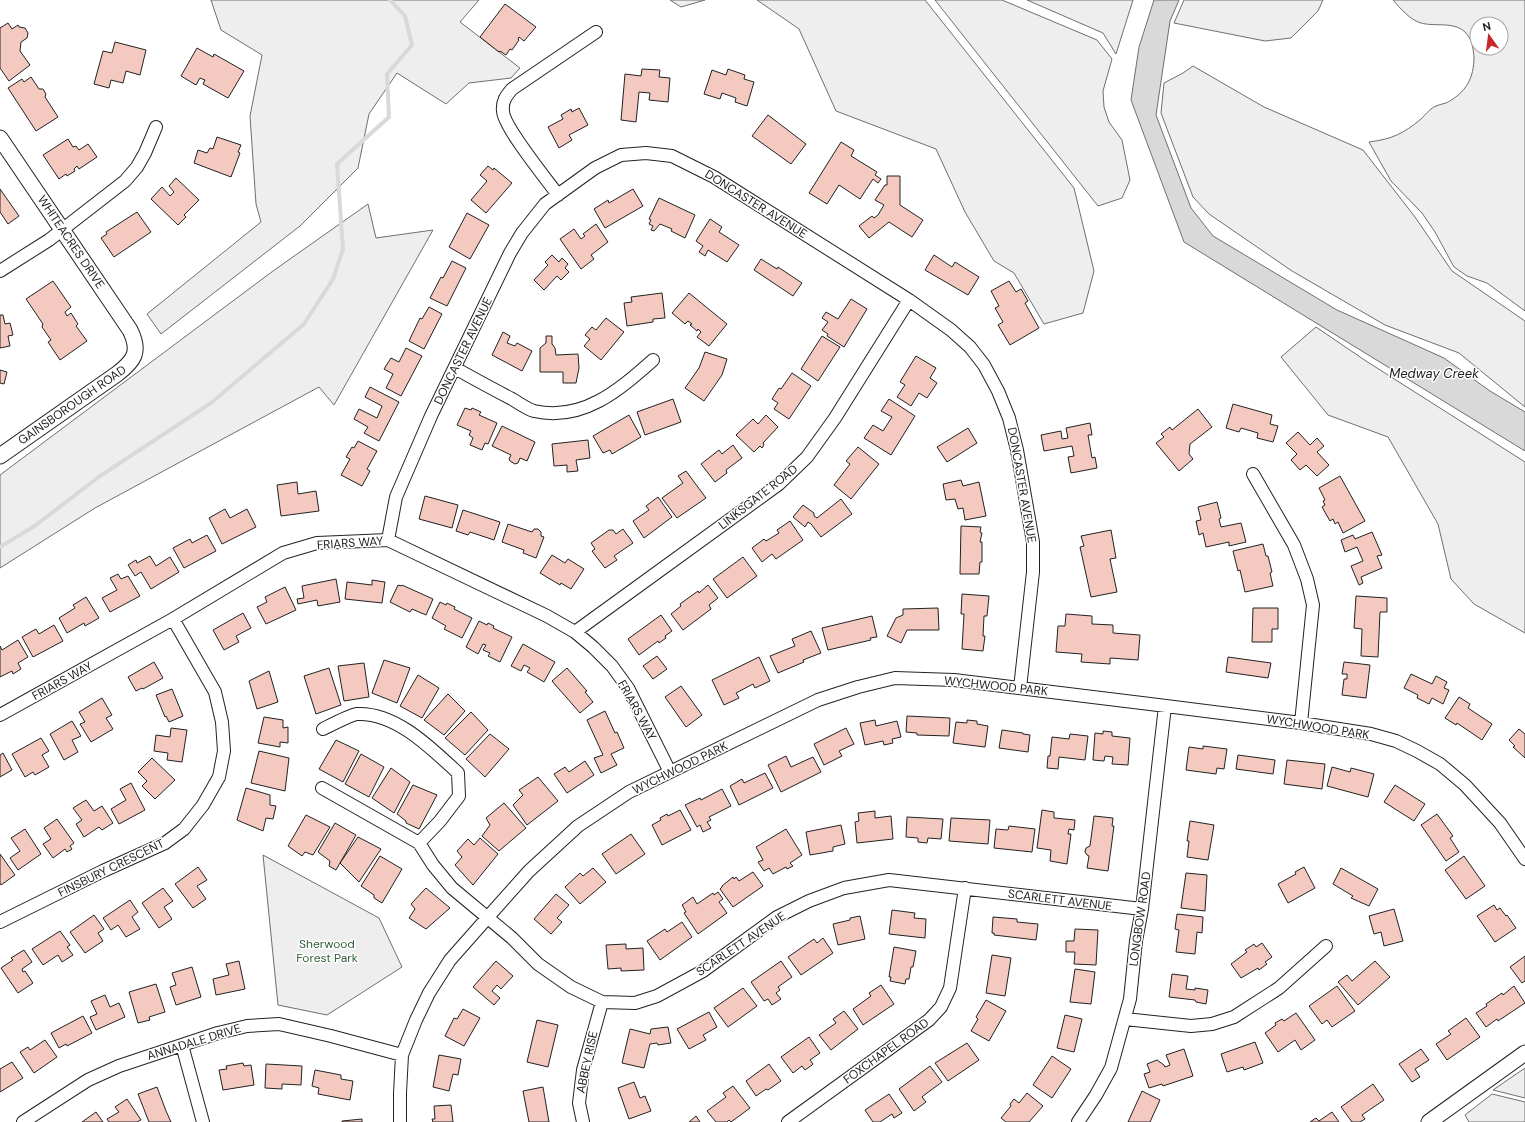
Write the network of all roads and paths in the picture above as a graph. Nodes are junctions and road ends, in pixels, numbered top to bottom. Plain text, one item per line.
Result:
1 (596, 32) dead end
2 (156, 127) dead end
3 (0, 138) edge
4 (558, 195) junction
5 (62, 229) junction
6 (0, 271) edge
7 (909, 300) junction
8 (135, 349) joint
9 (653, 360) dead end
10 (455, 368) junction
11 (0, 456) edge
12 (1253, 474) dead end
13 (388, 540) junction
14 (173, 619) junction
15 (575, 632) junction
16 (1020, 688) junction
17 (1165, 706) junction
18 (0, 715) edge
19 (1301, 723) junction
20 (323, 728) dead end
21 (670, 772) junction
22 (322, 788) dead end
23 (419, 843) junction
24 (1525, 859) edge
25 (964, 888) junction
26 (1142, 909) junction
27 (488, 917) junction
28 (0, 922) edge
29 (1326, 946) dead end
30 (602, 1002) junction
31 (1124, 1019) junction
32 (182, 1045) junction
33 (1525, 1054) edge
34 (402, 1055) junction
35 (23, 1122) edge
36 (203, 1122) edge
37 (400, 1122) edge
38 (583, 1122) edge
39 (788, 1122) edge
40 (1078, 1122) edge
41 (1429, 1122) edge

1 - 4 street
2 - 5 street
3 - 5 street, WHITEACRES DRIVE
4 - 7 street, DONCASTER AVENUE
4 - 10 street, DONCASTER AVENUE
5 - 6 street
5 - 8 street, WHITEACRES DRIVE
7 - 15 street, LINKSGATE ROAD
7 - 16 street, DONCASTER AVENUE
8 - 11 street, GAINSBOROUGH ROAD
9 - 10 street
10 - 13 street, DONCASTER AVENUE
12 - 19 street
13 - 14 street, FRIARS WAY
13 - 15 street, FRIARS WAY
14 - 18 street, FRIARS WAY
14 - 28 street, FINSBURY CRESCENT
15 - 21 street, FRIARS WAY
16 - 17 street, WYCHWOOD PARK
16 - 21 street, WYCHWOOD PARK
17 - 19 street, WYCHWOOD PARK
17 - 26 street, LONGBOW ROAD
19 - 24 street, WYCHWOOD PARK
20 - 23 street
21 - 27 street, WYCHWOOD PARK
22 - 23 street
23 - 27 street
25 - 26 street, SCARLETT AVENUE
25 - 30 street, SCARLETT AVENUE
25 - 39 street, FOXCHAPEL ROAD
26 - 31 street, LONGBOW ROAD
27 - 30 street, SCARLETT AVENUE
27 - 34 street, WYCHWOOD PARK
29 - 31 street
30 - 38 street, ABBEY RISE
31 - 40 street, LONGBOW ROAD
32 - 34 street, ANNADALE DRIVE
32 - 35 street, ANNADALE DRIVE
32 - 36 street
33 - 41 street
34 - 37 street, WYCHWOOD PARK

